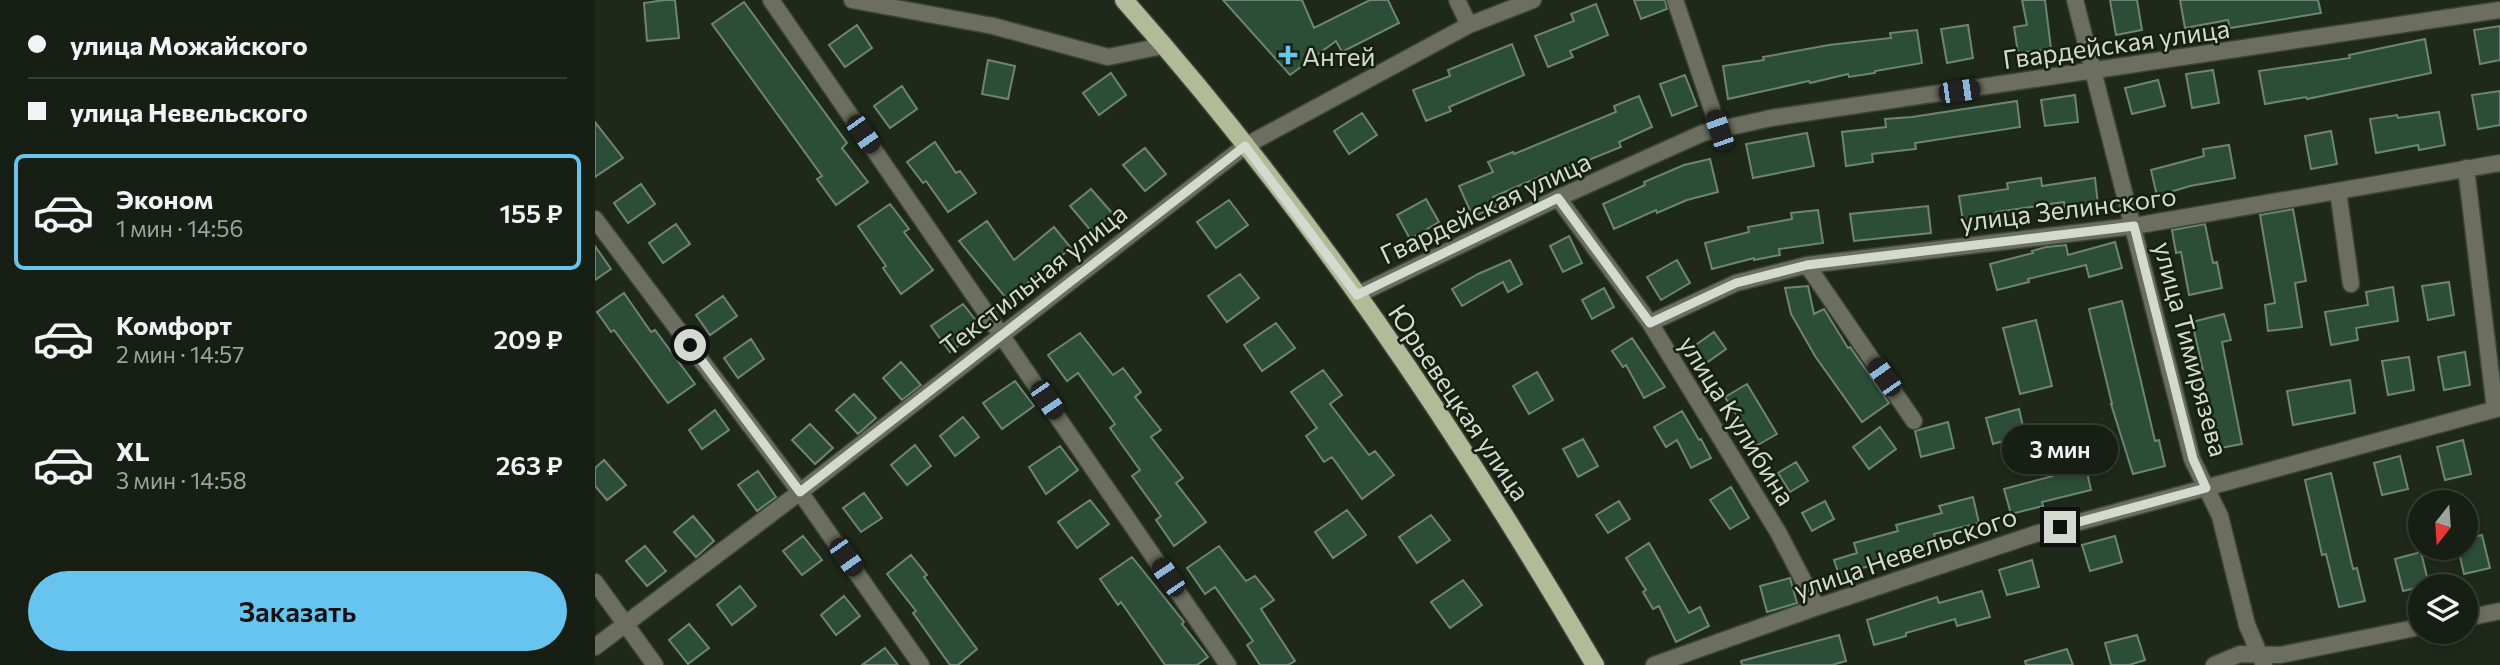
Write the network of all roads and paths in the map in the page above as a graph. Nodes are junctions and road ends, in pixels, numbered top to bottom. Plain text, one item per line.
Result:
1 (771, 0) edge
2 (852, 0) edge
3 (1124, 0) edge
4 (1457, 0) edge
5 (1533, 0) edge
6 (1675, 0) edge
7 (2075, 0) edge
8 (2493, 7) edge
9 (1469, 25) junction
10 (1163, 46) junction
11 (2093, 72) junction
12 (1719, 130) junction
13 (1245, 146) junction
14 (2500, 163) edge
15 (2466, 169) junction
16 (2338, 191) junction
17 (1558, 198) junction
18 (595, 219) edge
19 (2134, 226) junction
20 (1807, 265) junction
21 (2351, 284) dead end
22 (1357, 295) junction
23 (1650, 323) junction
24 (1002, 334) junction
25 (2498, 408) edge
26 (1914, 421) dead end
27 (2206, 488) junction
28 (800, 492) junction
29 (595, 582) edge
30 (1817, 607) junction
31 (2500, 611) edge
32 (2478, 616) edge
33 (626, 623) junction
34 (2408, 629) edge
35 (595, 647) edge
36 (2262, 660) edge
37 (655, 665) edge
38 (921, 665) edge
39 (1228, 665) edge
40 (1595, 665) edge
41 (1654, 665) edge
42 (2214, 665) edge

1 - 24 street
2 - 10 street
3 - 10 main road, Юрьевецкая улица
4 - 9 street
5 - 9 street, Текстильная улица
6 - 12 street
7 - 11 street, улица Тимирязева
8 - 11 street, Гвардейская улица
9 - 13 street, Текстильная улица
10 - 13 main road, Юрьевецкая улица
11 - 12 street, Гвардейская улица
11 - 19 street, улица Тимирязева
12 - 17 street, Гвардейская улица
13 - 22 main road, Юрьевецкая улица
13 - 24 street, Текстильная улица
14 - 15 street, улица Зелинского
15 - 16 street, улица Зелинского
15 - 25 street
16 - 19 street, улица Зелинского
16 - 21 street
17 - 22 street, Гвардейская улица
17 - 23 street, улица Кулибина
18 - 28 street
19 - 20 street, улица Зелинского
19 - 27 street, улица Тимирязева
20 - 23 street, улица Зелинского
20 - 26 street
22 - 40 main road, Юрьевецкая улица
23 - 30 street, улица Кулибина
24 - 28 street, Текстильная улица
24 - 39 street
25 - 27 street, улица Невельского
27 - 30 street, улица Невельского
27 - 36 street, улица Тимирязева
28 - 33 street, Текстильная улица
28 - 38 street
29 - 33 street
30 - 41 street, улица Невельского
31 - 32 street
33 - 35 street, Текстильная улица
33 - 37 street
34 - 36 street
36 - 42 street

